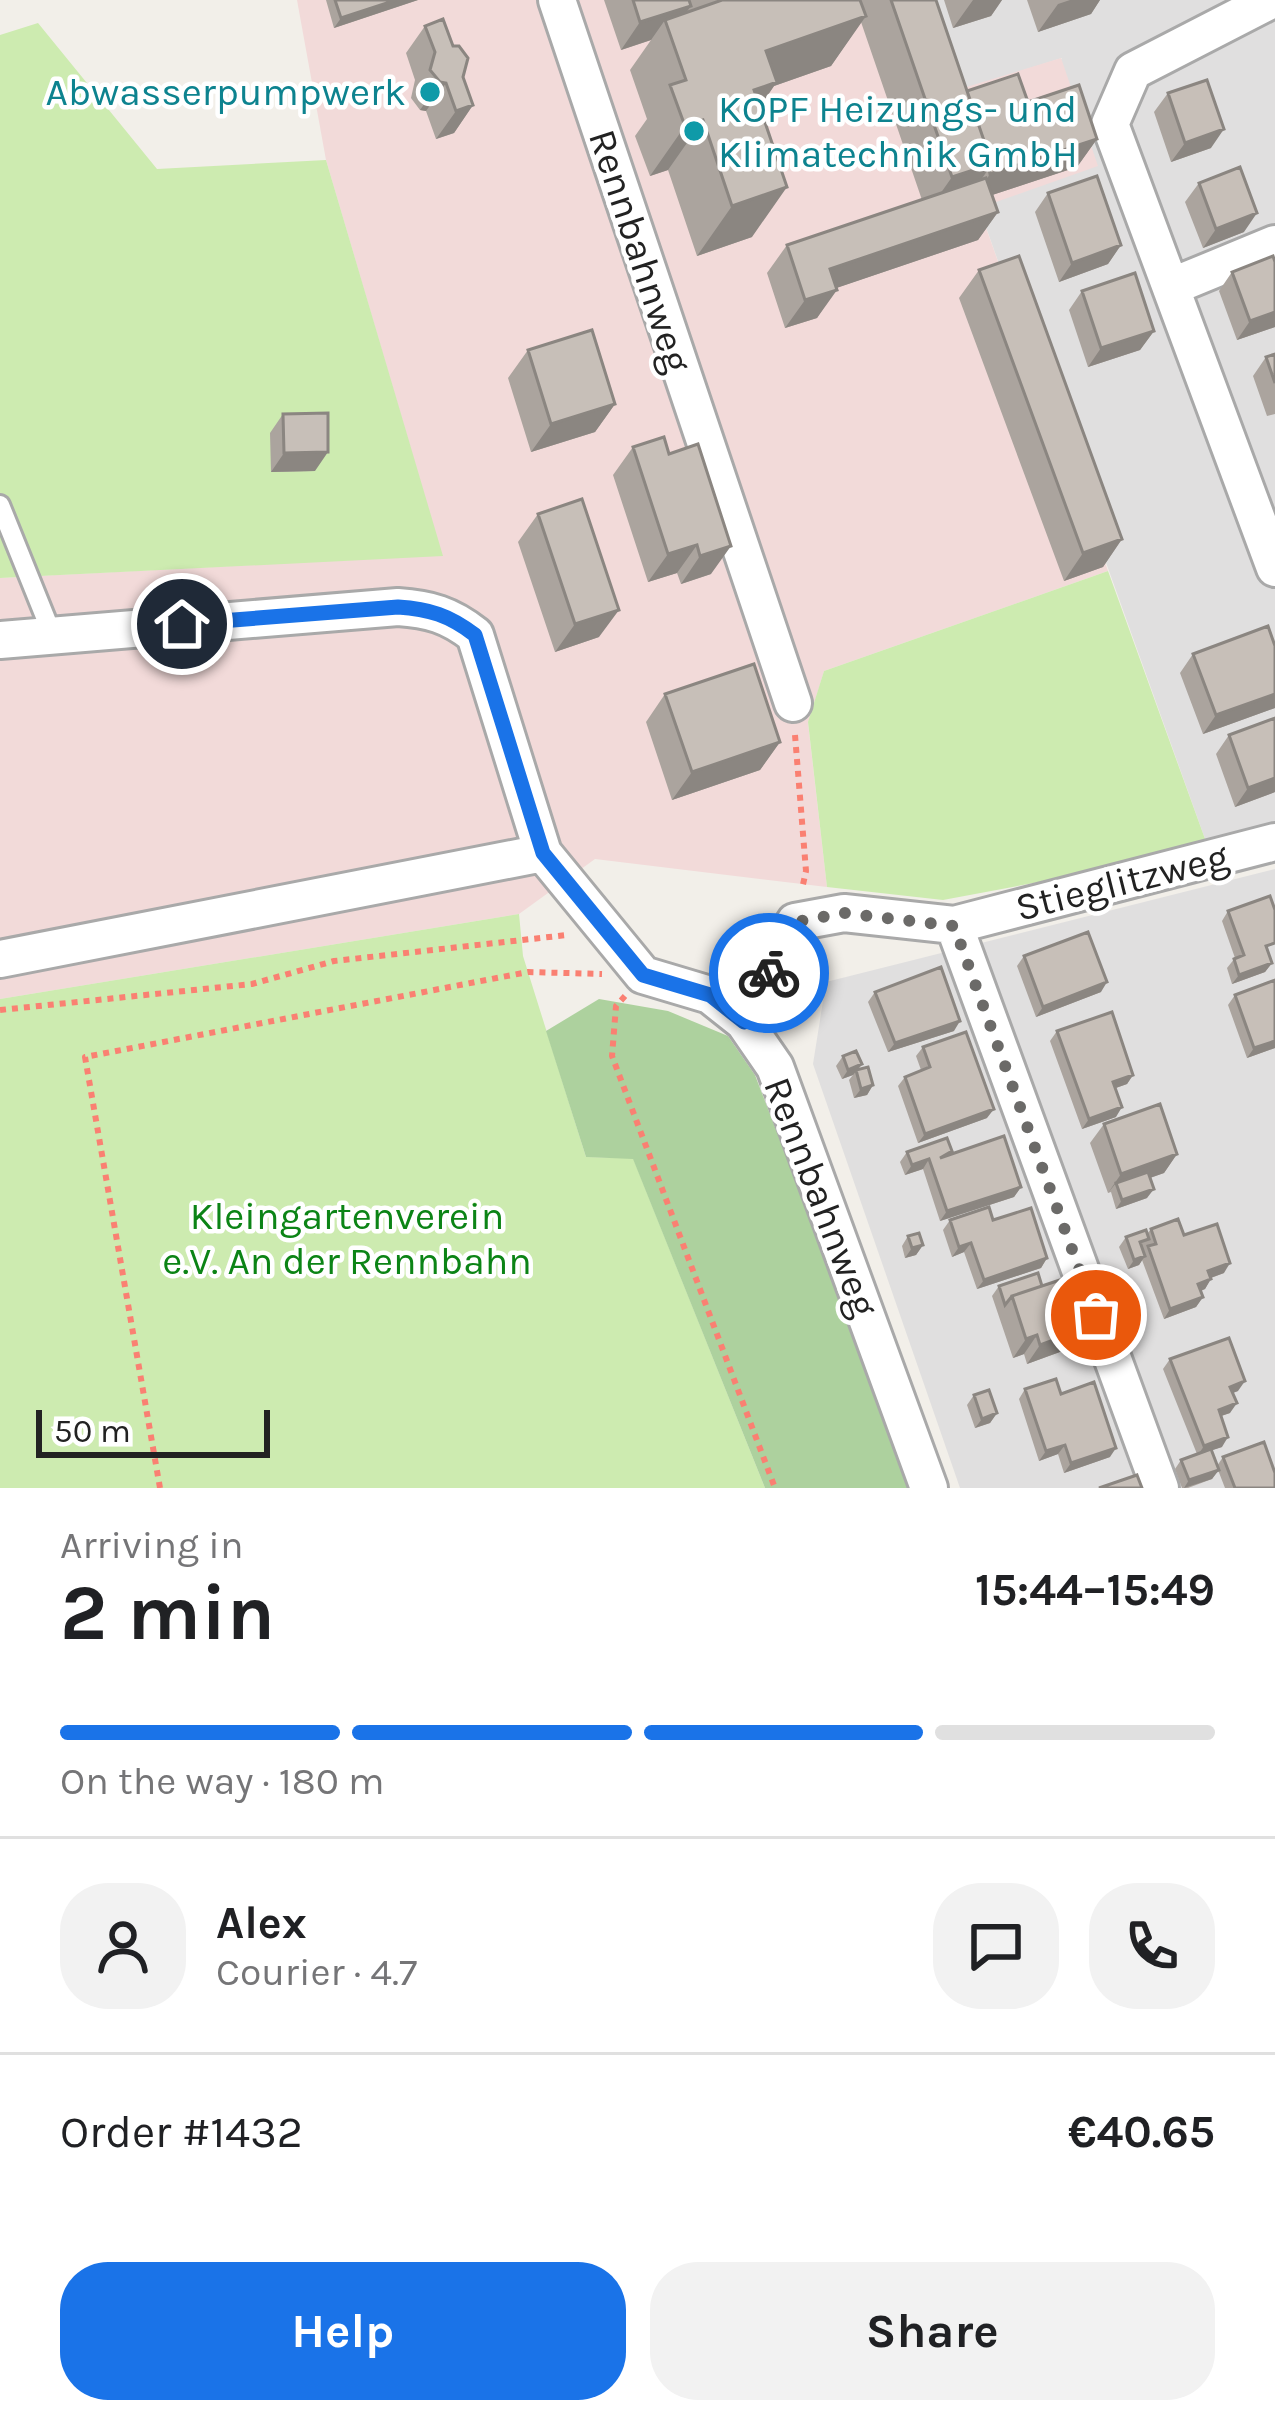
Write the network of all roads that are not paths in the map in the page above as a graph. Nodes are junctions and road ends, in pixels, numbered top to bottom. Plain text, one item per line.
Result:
1 (557, 0) edge
2 (1271, 0) edge
3 (1275, 244) edge
4 (1173, 286) junction
5 (0, 505) edge
6 (1273, 558) edge
7 (52, 634) junction
8 (0, 640) edge
9 (793, 703) road end
10 (1275, 842) edge
11 (543, 853) junction
12 (954, 926) junction
13 (0, 959) edge
14 (744, 1022) junction
15 (929, 1488) edge
16 (1160, 1488) edge

1 - 9 street, Rennbahnweg
2 - 4 street
3 - 4 street
4 - 6 street
5 - 7 lane
7 - 8 street
7 - 11 street
10 - 12 street, Stieglitzweg
11 - 13 street
11 - 14 street, Rennbahnweg
12 - 14 street, Stieglitzweg
12 - 16 street
14 - 15 street, Rennbahnweg

